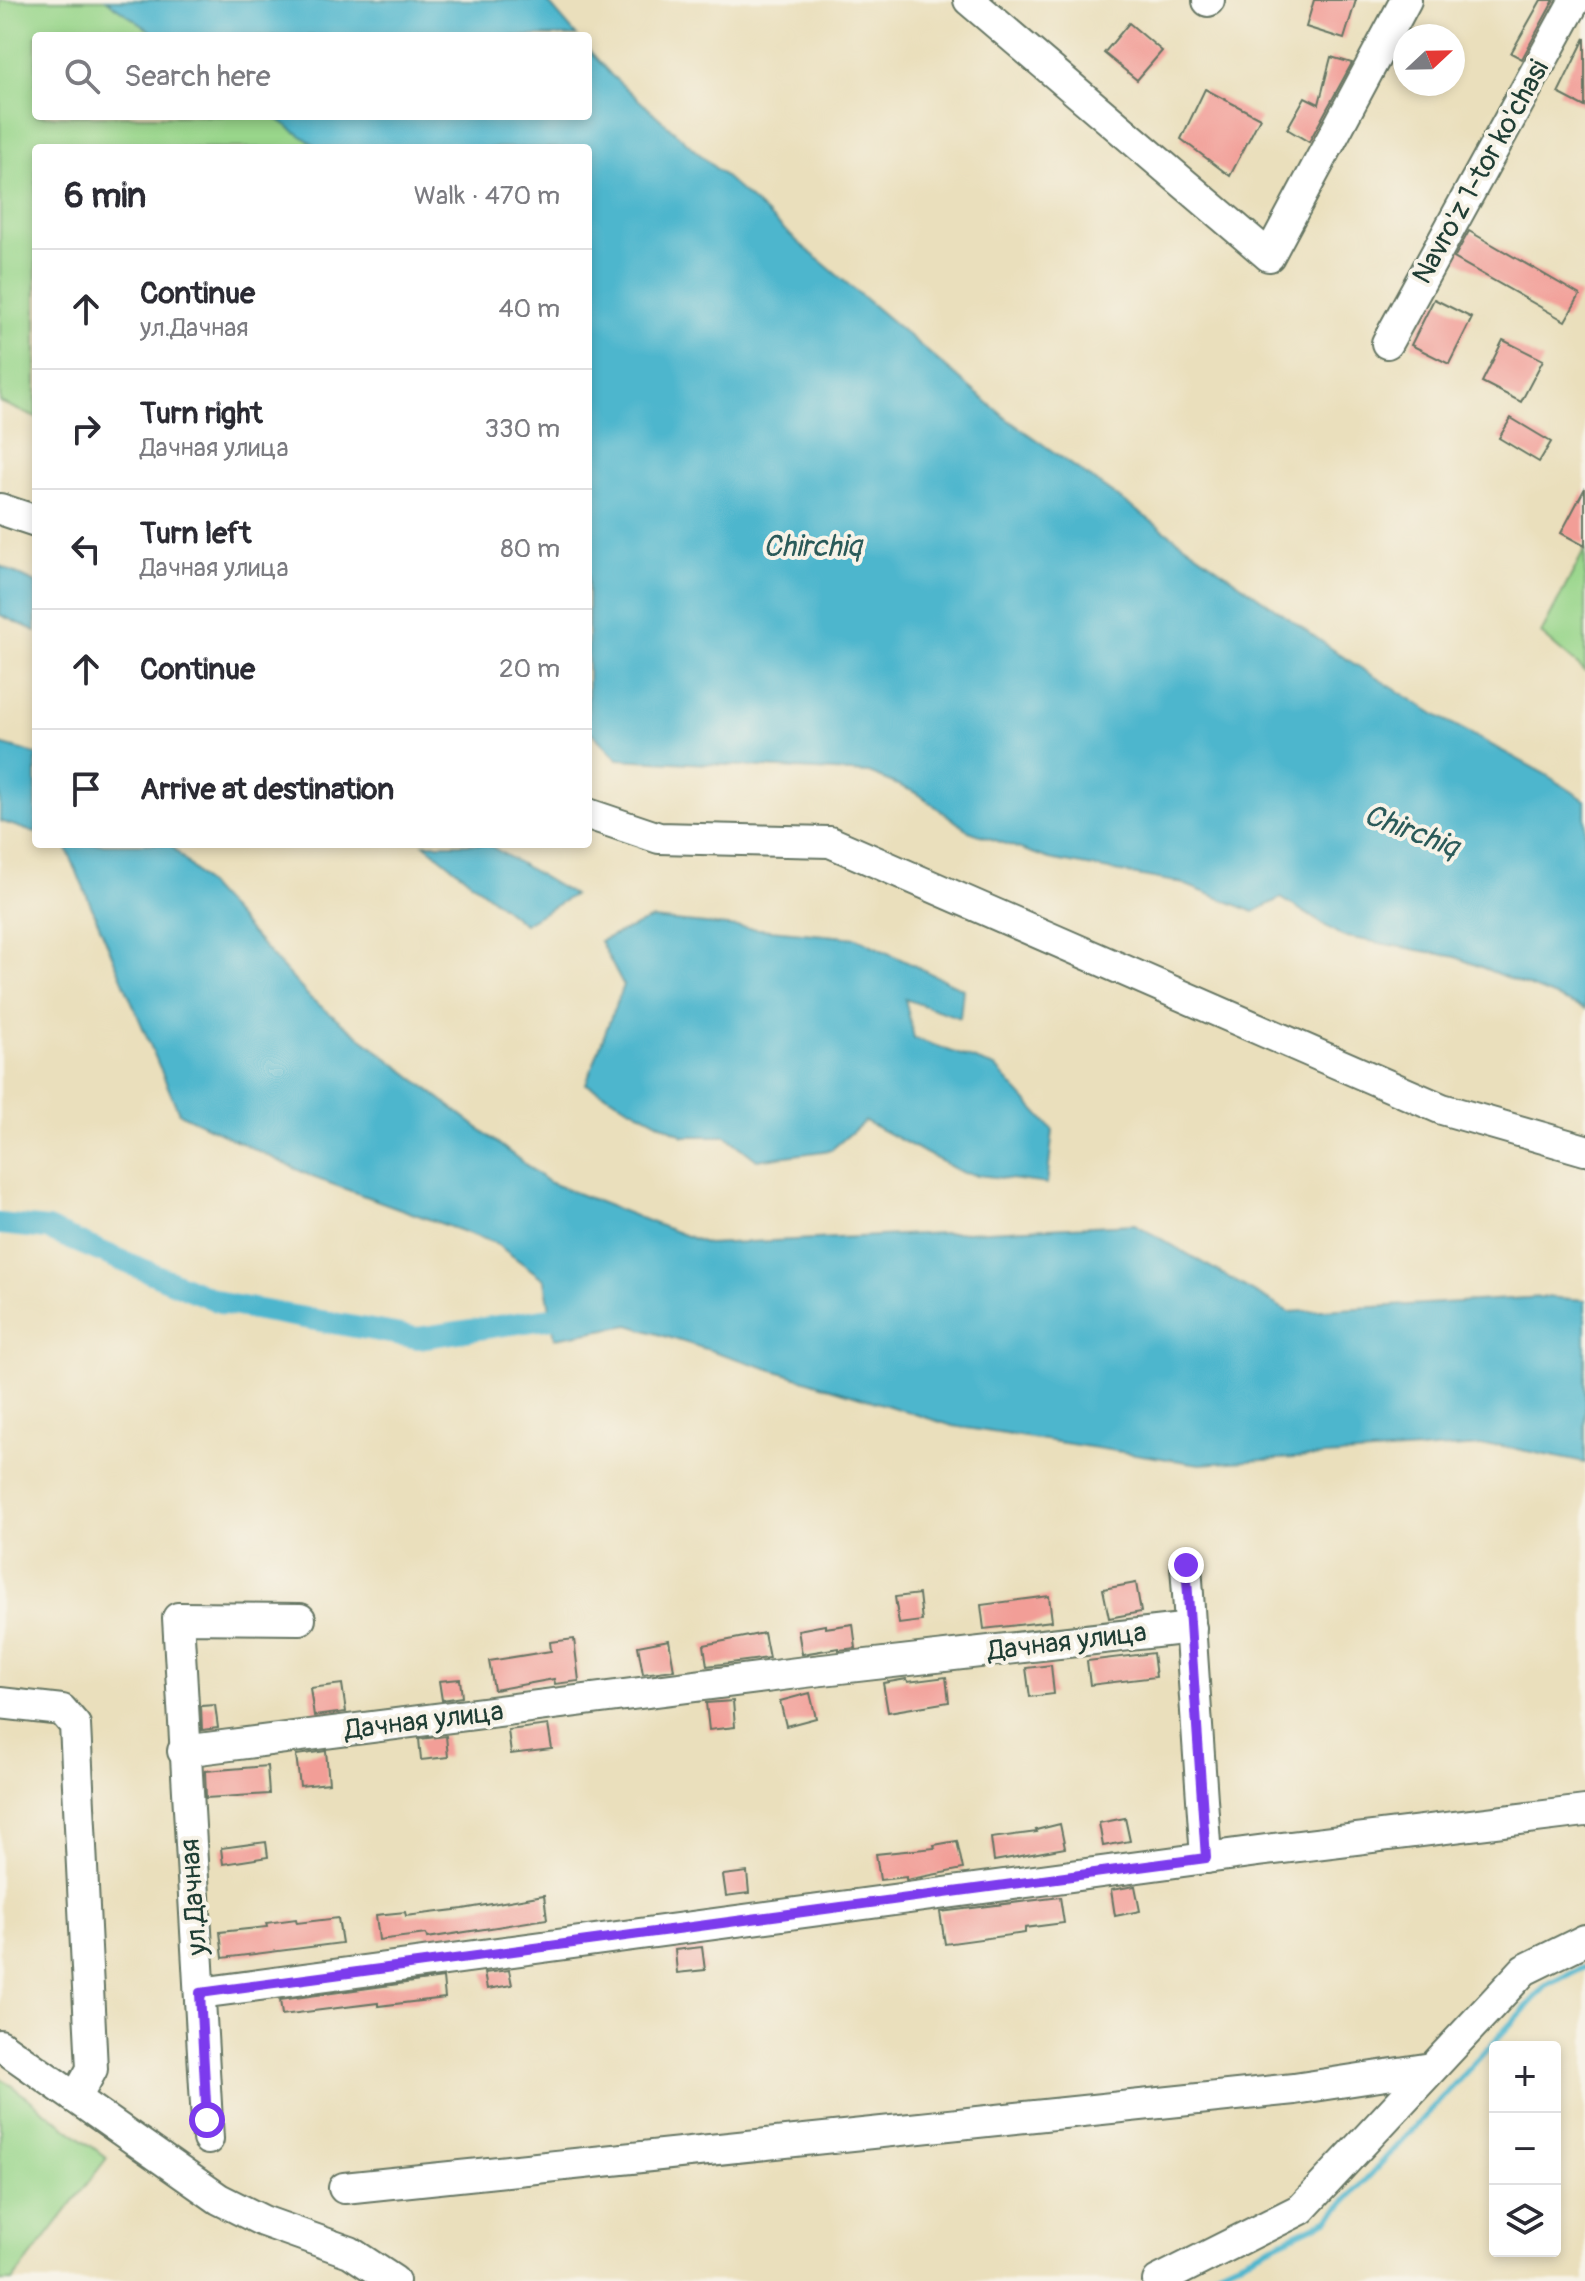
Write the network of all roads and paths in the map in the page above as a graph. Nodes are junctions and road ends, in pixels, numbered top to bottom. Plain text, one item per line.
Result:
1 (969, 0) edge
2 (1406, 0) edge
3 (1575, 0) edge
4 (1387, 343) dead end
5 (0, 509) edge
6 (32, 520) edge
7 (592, 815) edge
8 (1585, 1150) edge
9 (1186, 1565) dead end
10 (300, 1619) dead end
11 (1191, 1628) junction
12 (0, 1703) edge
13 (183, 1751) junction
14 (1585, 1811) edge
15 (1206, 1858) junction
16 (1585, 1940) edge
17 (200, 1993) junction
18 (0, 2045) edge
19 (1432, 2068) junction
20 (76, 2098) junction
21 (208, 2139) dead end
22 (344, 2188) dead end
23 (394, 2281) edge
24 (1158, 2281) edge

1 - 2 street
3 - 4 street, Navro'z 1-tor ko'chasi
5 - 6 street
7 - 8 street
9 - 11 street
10 - 13 street, ул.Дачная
11 - 13 street, Дачная улица
11 - 15 street
12 - 20 street
13 - 17 street, ул.Дачная
14 - 15 street
15 - 17 street
16 - 19 street
17 - 21 street, ул.Дачная
18 - 20 street
19 - 22 street
19 - 24 street
20 - 23 street

